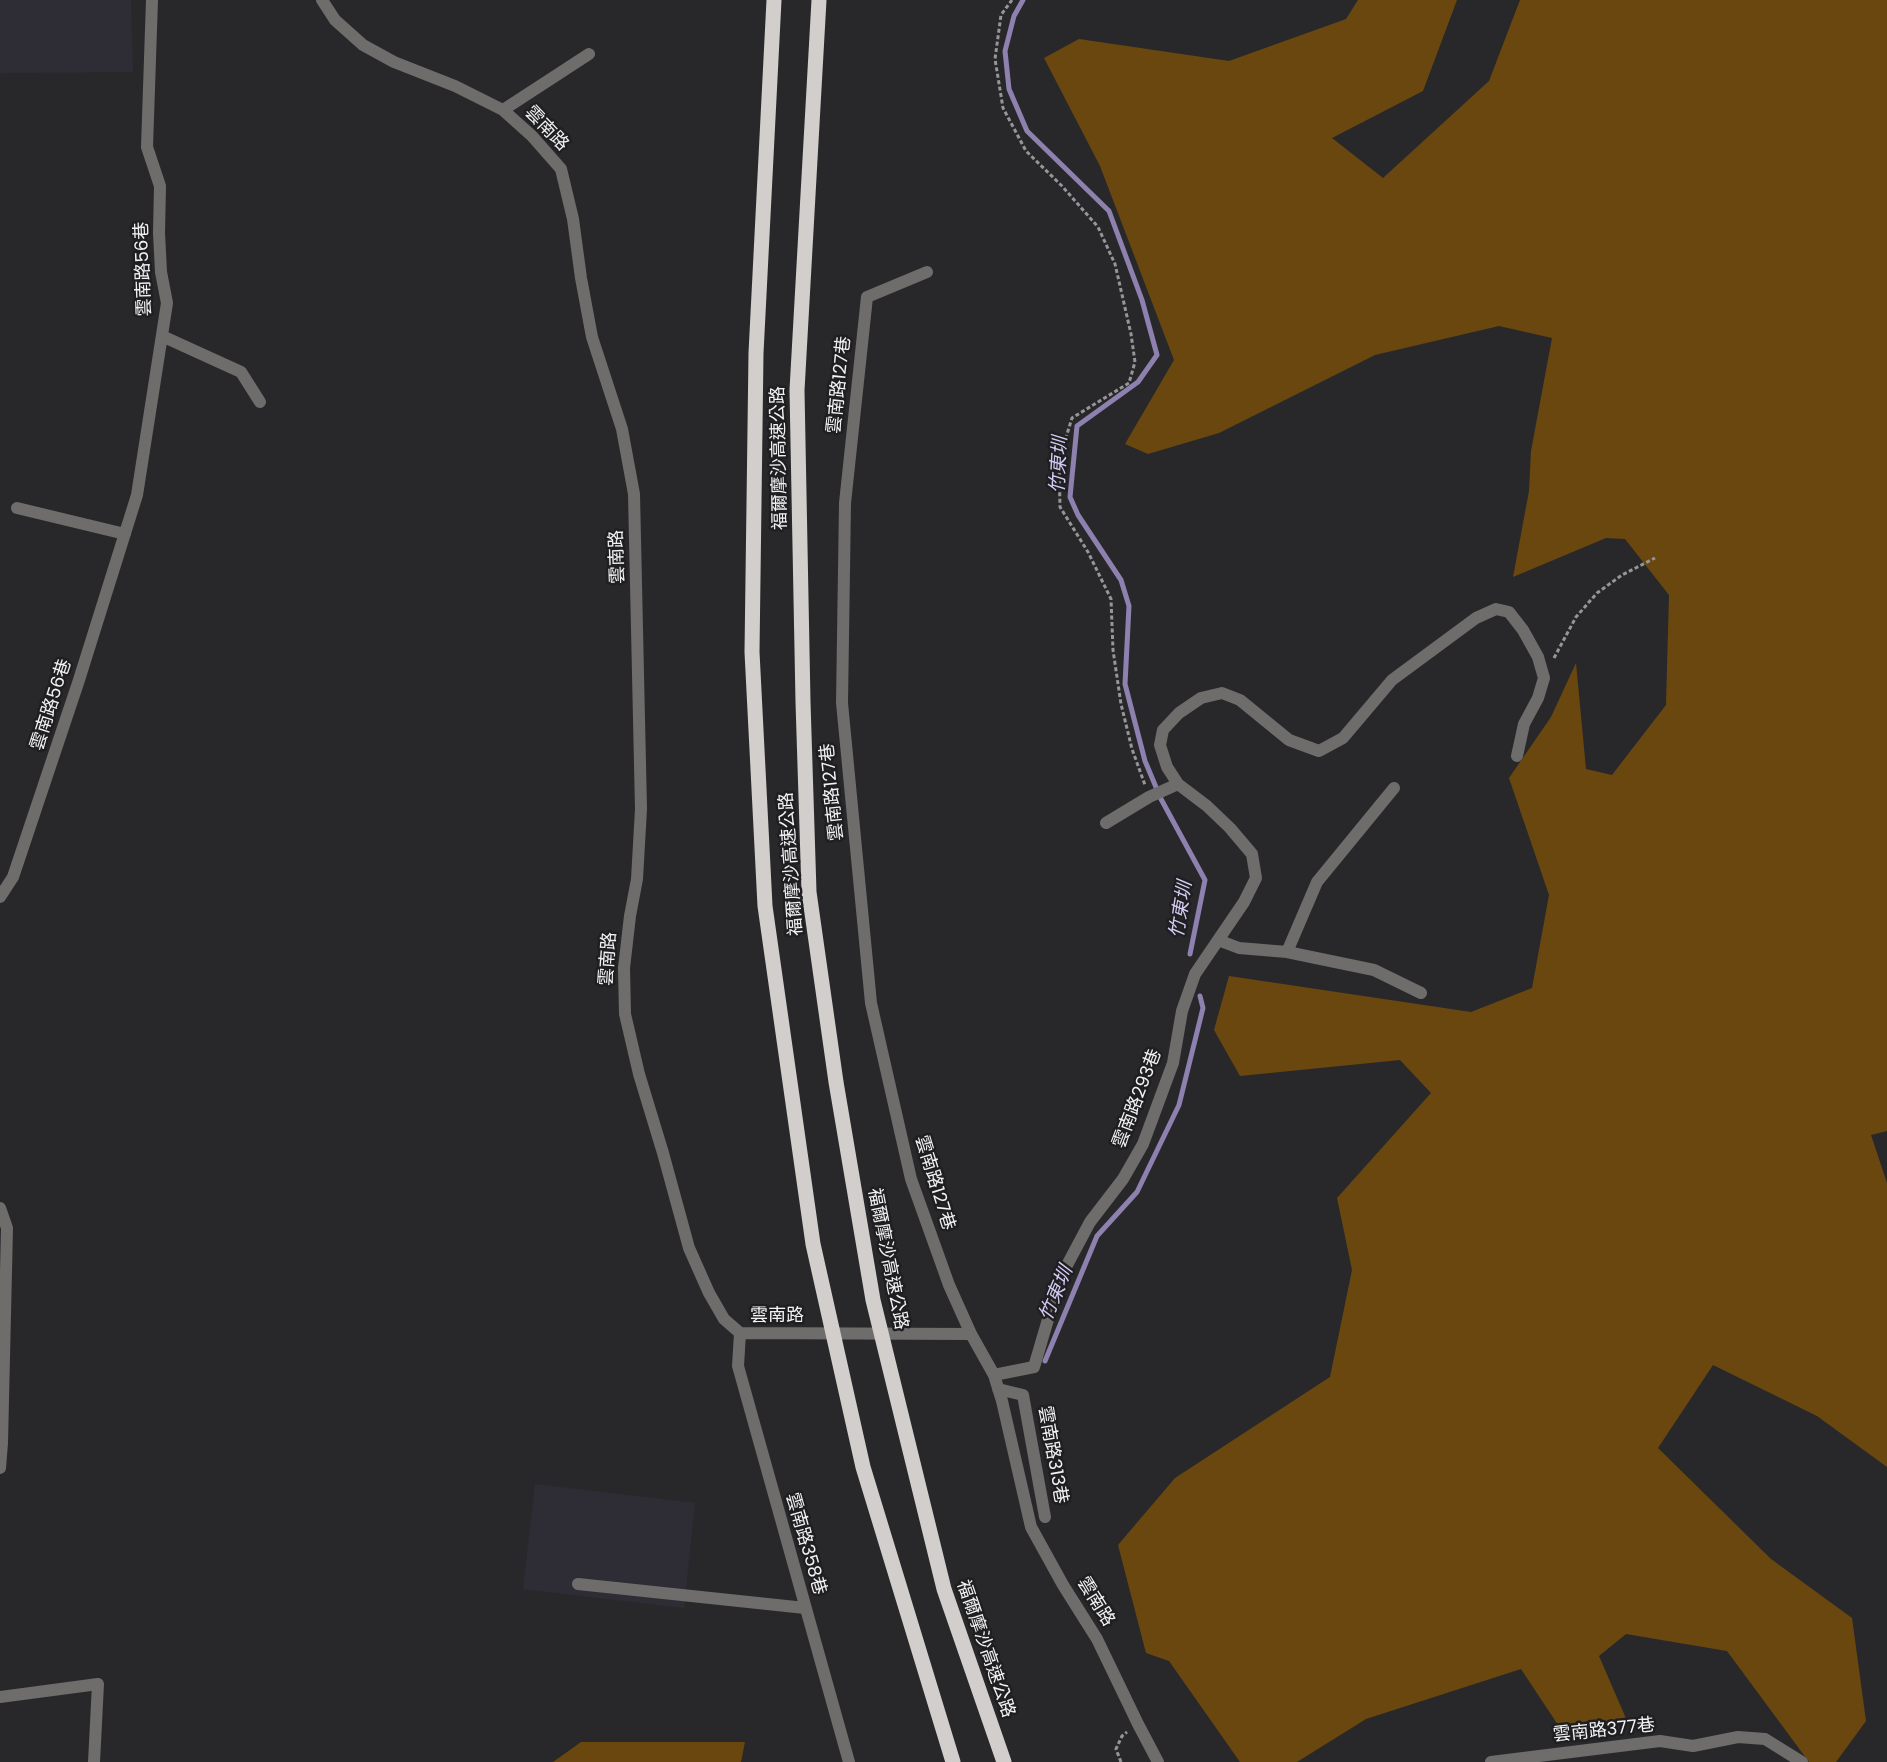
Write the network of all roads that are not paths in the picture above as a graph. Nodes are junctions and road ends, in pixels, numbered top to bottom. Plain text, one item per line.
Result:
1 (152, 0) edge
2 (322, 0) edge
3 (774, 0) edge
4 (819, 0) edge
5 (589, 54) dead end
6 (503, 110) junction
7 (927, 272) dead end
8 (162, 336) junction
9 (260, 402) dead end
10 (17, 508) dead end
11 (125, 534) junction
12 (1517, 756) dead end
13 (1178, 784) junction
14 (1394, 788) dead end
15 (1106, 822) dead end
16 (4, 885) edge
17 (0, 896) edge
18 (1218, 940) junction
19 (1287, 952) junction
20 (1421, 993) dead end
21 (0, 1208) edge
22 (740, 1333) junction
23 (971, 1334) junction
24 (994, 1375) junction
25 (998, 1389) junction
26 (0, 1468) edge
27 (1045, 1517) dead end
28 (578, 1584) dead end
29 (805, 1608) junction
30 (0, 1697) edge
31 (94, 1762) edge
32 (849, 1762) edge
33 (953, 1762) edge
34 (1004, 1762) edge
35 (1158, 1762) edge
36 (1491, 1762) edge
37 (1802, 1762) edge

1 - 8 street, 雲南路56巷
2 - 6 street, 雲南路
3 - 33 highway, 福爾摩沙高速公路
4 - 34 highway, 福爾摩沙高速公路
5 - 6 street
6 - 22 street, 雲南路
7 - 23 street, 雲南路127巷
8 - 9 street
8 - 11 street, 雲南路56巷
10 - 11 street
11 - 16 street, 雲南路56巷
12 - 13 street
13 - 15 street
13 - 18 street, 雲南路293巷
14 - 19 street
16 - 17 street, 雲南路56巷
18 - 19 street
18 - 24 street, 雲南路293巷
19 - 20 street
21 - 26 street
22 - 23 street, 雲南路
22 - 29 street, 雲南路358巷
23 - 24 street, 雲南路
24 - 25 street, 雲南路
25 - 27 street, 雲南路313巷
25 - 35 street, 雲南路
28 - 29 street
29 - 32 street, 雲南路358巷
30 - 31 street
36 - 37 street, 雲南路377巷

